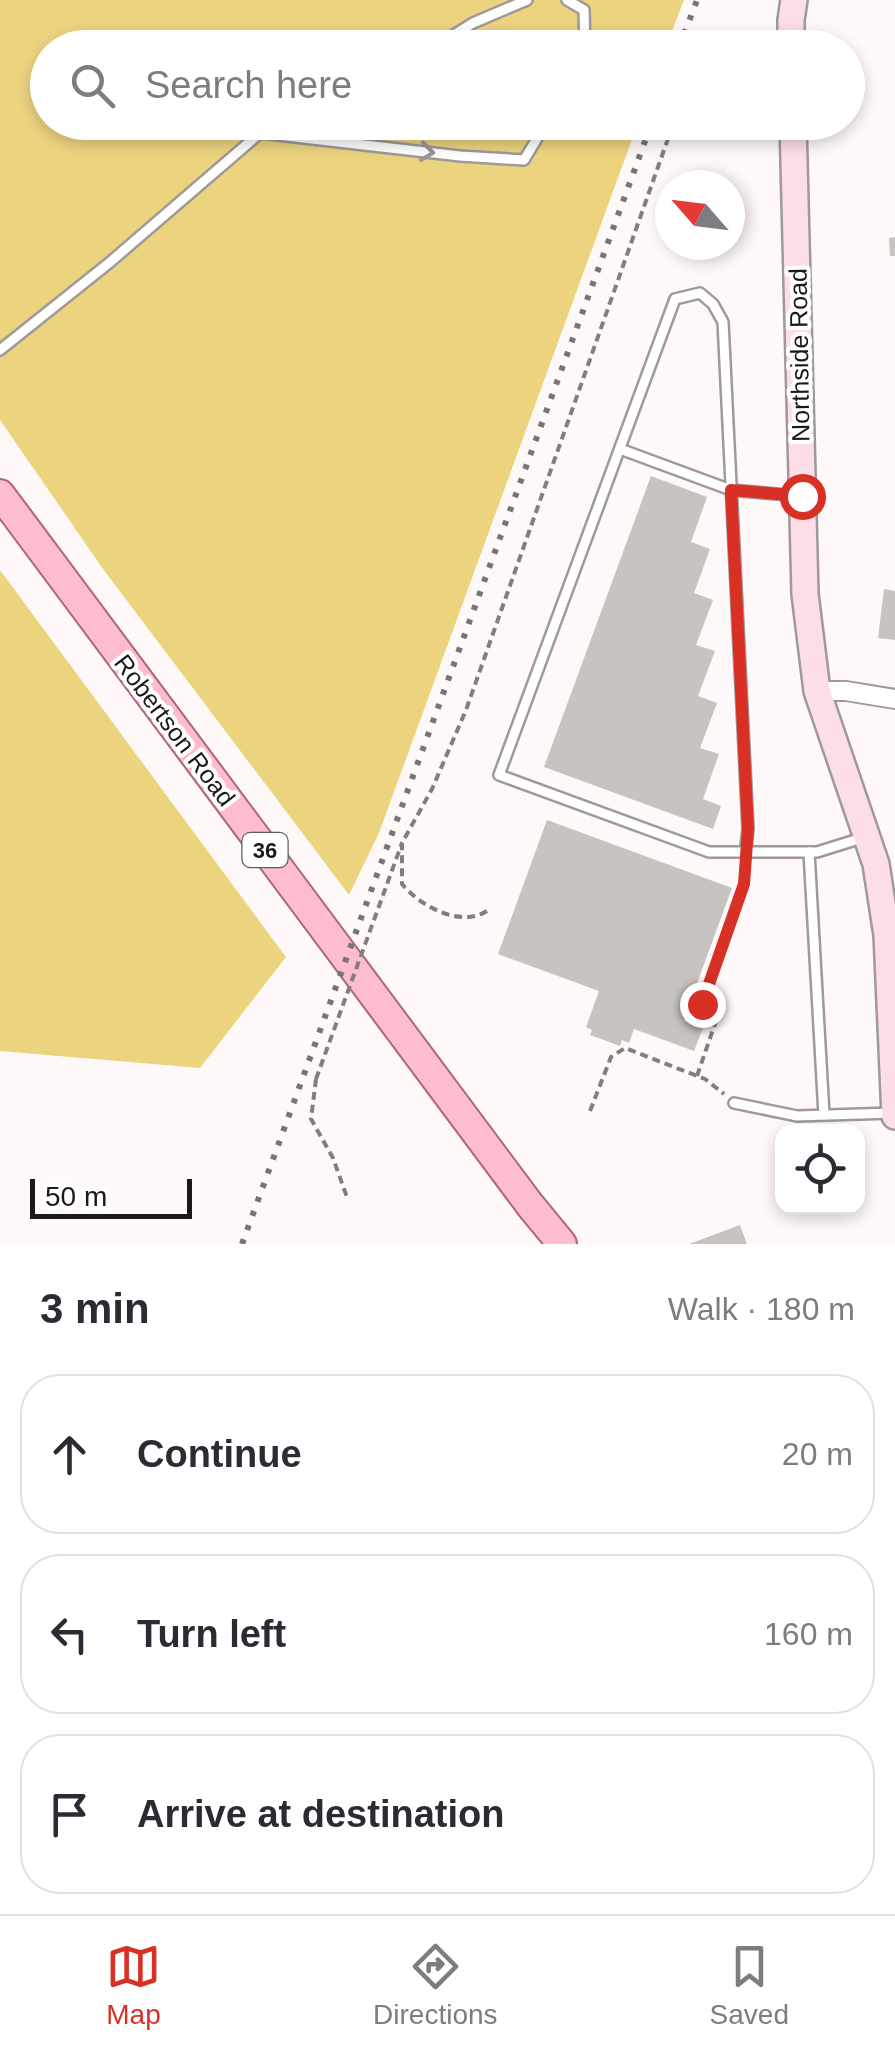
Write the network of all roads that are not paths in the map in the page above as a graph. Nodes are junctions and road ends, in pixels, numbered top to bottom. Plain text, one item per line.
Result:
1 (527, 0) edge
2 (567, 0) edge
3 (794, 0) edge
4 (461, 30) edge
5 (585, 30) edge
6 (790, 30) edge
7 (252, 140) edge
8 (321, 140) edge
9 (536, 140) edge
10 (793, 140) edge
11 (0, 350) edge
12 (620, 449) junction
13 (731, 490) junction
14 (0, 494) edge
15 (802, 496) junction
16 (817, 692) junction
17 (895, 698) edge
18 (866, 837) junction
19 (809, 852) junction
20 (745, 854) junction
21 (894, 1014) edge
22 (734, 1102) road end
23 (895, 1114) edge
24 (824, 1116) junction
25 (530, 1205) junction
26 (549, 1244) edge
27 (562, 1244) edge

1 - 4 lane
2 - 5 lane
3 - 6 street
7 - 11 lane
8 -> 9 lane
10 - 15 street, Northside Road
12 - 13 lane
12 - 13 lane
12 - 20 lane
13 - 15 lane
13 - 20 lane
14 - 25 main road, Robertson Road / 36
15 - 16 street, Northside Road
16 - 17 street
16 - 18 street, Northside Road
18 - 19 lane
18 - 21 street, Northside Road
19 - 20 lane
19 - 24 lane
21 - 23 street, Northside Road
22 - 24 lane
23 - 24 lane
25 - 26 main road, Robertson Road / 36
25 - 27 main road, Robertson Road / 36

